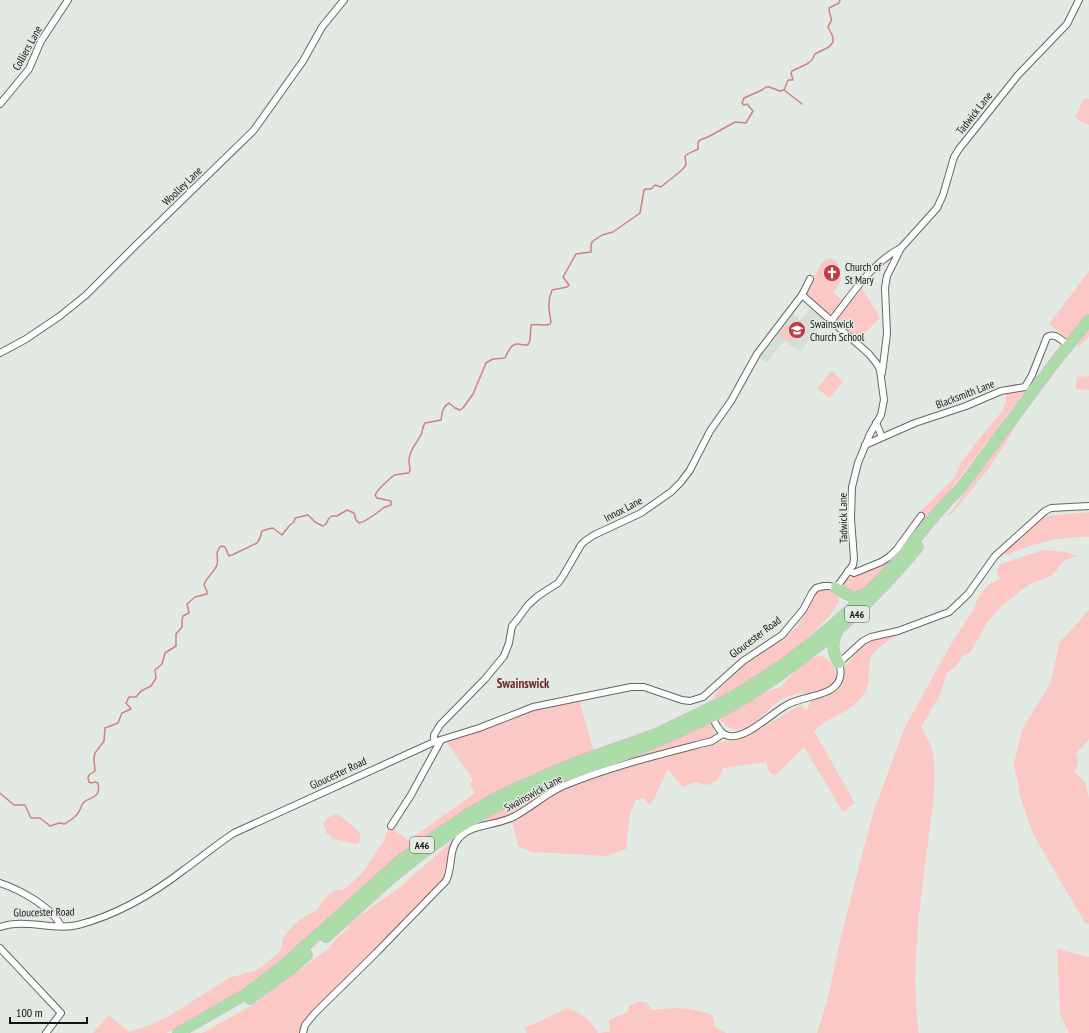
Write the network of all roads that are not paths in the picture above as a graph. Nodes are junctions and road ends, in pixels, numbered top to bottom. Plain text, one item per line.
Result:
1 (68, 0) edge
2 (344, 0) edge
3 (1079, 0) edge
4 (0, 104) edge
5 (901, 248) junction
6 (810, 279) dead end
7 (802, 296) junction
8 (1089, 320) edge
9 (831, 321) junction
10 (1068, 345) junction
11 (0, 353) edge
12 (882, 377) junction
13 (876, 423) junction
14 (882, 437) junction
15 (865, 445) junction
16 (960, 489) junction
17 (1089, 506) edge
18 (921, 516) dead end
19 (848, 571) junction
20 (838, 589) junction
21 (868, 593) junction
22 (837, 627) junction
23 (813, 652) junction
24 (837, 660) junction
25 (703, 697) junction
26 (707, 705) dead end
27 (725, 706) junction
28 (706, 718) junction
29 (723, 734) junction
30 (441, 740) junction
31 (434, 742) junction
32 (391, 826) dead end
33 (0, 883) edge
34 (61, 926) junction
35 (0, 927) edge
36 (0, 948) edge
37 (46, 1033) edge
38 (178, 1033) edge
39 (190, 1033) edge
40 (303, 1033) edge

1 - 4 street, Colliers Lane
2 - 11 street, Woolley Lane
3 - 5 street, Tadwick Lane
5 - 9 street, Tadwick Lane
5 - 12 street, Tadwick Lane
6 - 7 street, Innox Lane
7 - 9 street, Tadwick Lane
7 - 31 street, Innox Lane
8 - 10 highway, A46
9 - 12 street, Tadwick Lane
10 - 14 street, Blacksmith Lane
10 - 16 highway, A46
12 - 13 street, Tadwick Lane
13 - 14 street
13 - 15 street, Tadwick Lane
14 - 15 street, Blacksmith Lane
15 - 19 street, Tadwick Lane
16 - 21 highway, A46
16 - 22 highway, A46
17 - 24 street
18 - 19 street
19 - 20 street, Tadwick Lane
20 - 21 highway
20 - 22 highway
20 - 25 street, Gloucester Road
21 - 22 highway, A46
22 - 23 highway, A46
22 - 24 highway
22 - 27 highway, A46
23 - 24 highway
23 - 27 highway, A46
24 - 29 street
25 - 26 street
25 - 30 street, Gloucester Road
27 - 28 highway, A46, bridge
28 - 29 street
28 - 38 highway, A46
28 - 39 highway, A46
29 - 40 street, Swainswick Lane
30 - 31 street, Gloucester Road
30 - 32 street
31 - 34 street, Gloucester Road
33 - 34 street
34 - 35 street, Gloucester Road
36 - 37 street

